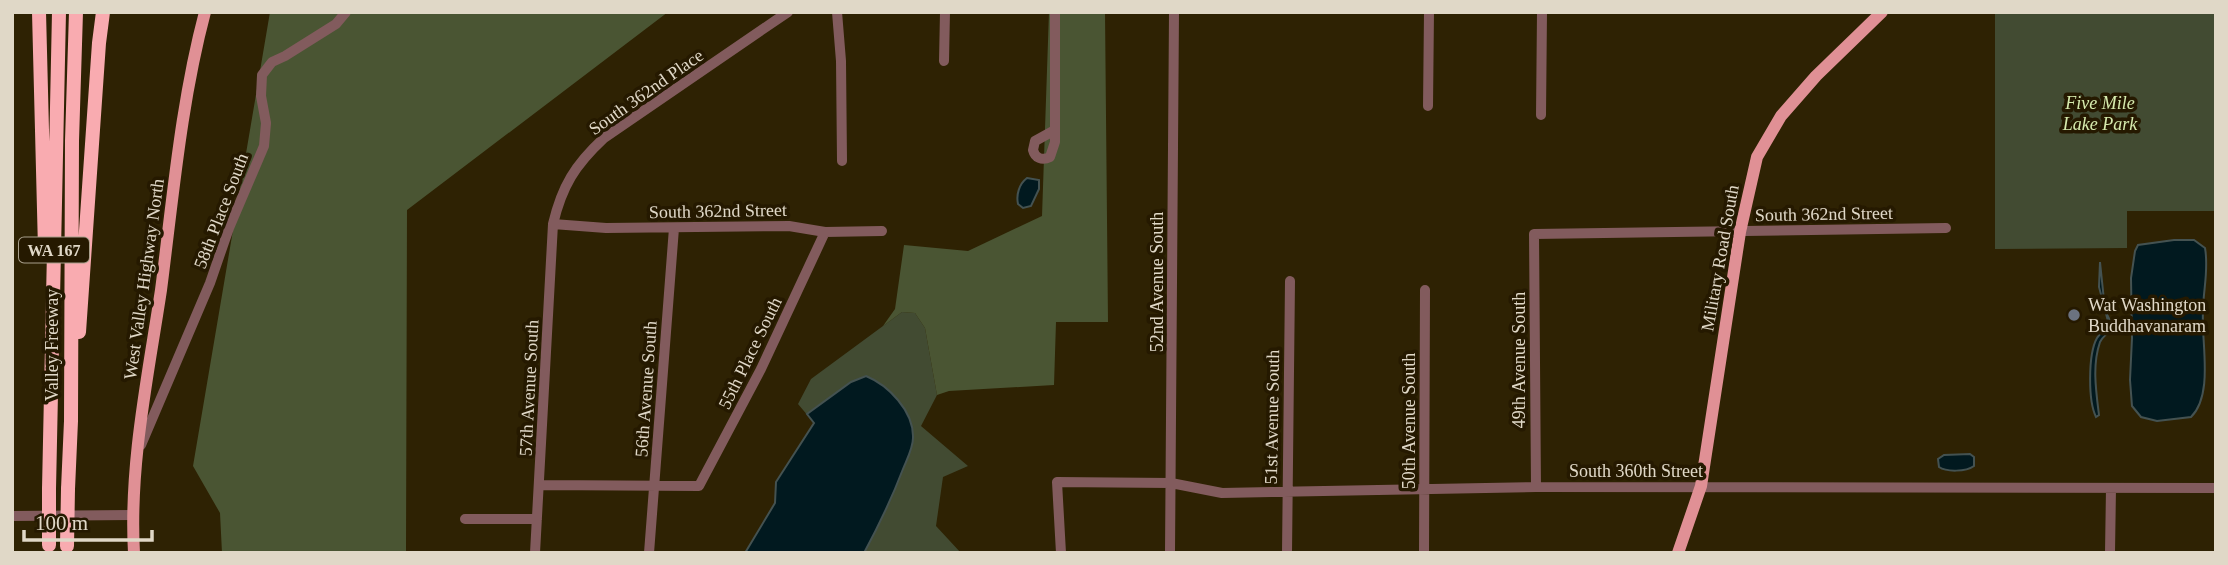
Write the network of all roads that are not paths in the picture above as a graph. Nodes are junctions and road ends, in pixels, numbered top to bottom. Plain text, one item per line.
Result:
1 (40, 12) edge
2 (58, 12) edge
3 (76, 12) edge
4 (103, 12) edge
5 (205, 12) edge
6 (346, 12) edge
7 (788, 12) edge
8 (837, 12) edge
9 (945, 12) edge
10 (1055, 12) edge
11 (1174, 12) edge
12 (1429, 12) edge
13 (1542, 12) edge
14 (1882, 12) edge
15 (944, 61) dead end
16 (1428, 106) dead end
17 (1541, 115) dead end
18 (1055, 130) dead end
19 (842, 160) dead end
20 (553, 224) junction
21 (674, 228) junction
22 (1946, 228) dead end
23 (882, 231) dead end
24 (825, 232) junction
25 (1740, 232) junction
26 (1534, 234) joint
27 (1290, 281) dead end
28 (1424, 290) dead end
29 (51, 414) junction
30 (71, 421) junction
31 (138, 452) junction
32 (1171, 482) junction
33 (540, 485) junction
34 (654, 486) junction
35 (1536, 486) junction
36 (1701, 486) junction
37 (1424, 488) junction
38 (2111, 488) junction
39 (2216, 488) edge
40 (1287, 491) junction
41 (132, 515) junction
42 (12, 516) edge
43 (465, 519) dead end
44 (537, 519) junction
45 (49, 549) edge
46 (67, 549) edge
47 (134, 553) edge
48 (536, 553) edge
49 (649, 553) edge
50 (1061, 553) edge
51 (1170, 553) edge
52 (1287, 553) edge
53 (1424, 553) edge
54 (1678, 553) edge
55 (2110, 553) edge

1 - 29 highway
2 - 29 highway, Valley Freeway / WA 167
3 - 30 highway, Valley Freeway / WA 167
4 - 30 highway
5 - 31 main road, West Valley Highway North
6 - 31 street, 58th Place South
7 - 20 street, South 362nd Place
8 - 19 street
9 - 15 street
10 - 18 street
11 - 32 street, 52nd Avenue South
12 - 16 street
13 - 17 street
14 - 25 main road, Military Road South
20 - 21 street, South 362nd Street
20 - 33 street, 57th Avenue South
21 - 24 street, South 362nd Street
21 - 34 street, 56th Avenue South
22 - 25 street, South 362nd Street
23 - 24 street, South 362nd Street
24 - 34 street, 55th Place South
25 - 26 street, South 362nd Street
25 - 36 main road, Military Road South
26 - 35 street, 49th Avenue South
27 - 40 street, 51st Avenue South
28 - 37 street, 50th Avenue South
29 - 45 highway, Valley Freeway / WA 167, bridge
30 - 46 highway, Valley Freeway / WA 167, bridge
31 - 41 main road, West Valley Highway North
32 - 40 street, South 360th Street
32 - 50 street, South 360th Street
32 - 51 street, 52nd Avenue South
33 - 34 street
33 - 44 street, 57th Avenue South
34 - 49 street, 56th Avenue South
35 - 36 street, South 360th Street
35 - 37 street, South 360th Street
36 - 38 street, South 360th Street
36 - 54 main road, Military Road South
37 - 40 street, South 360th Street
37 - 53 street, 50th Avenue South
38 - 39 street, South 360th Street
38 - 55 street
40 - 52 street, 51st Avenue South
41 - 42 street
41 - 47 main road, West Valley Highway North
43 - 44 street
44 - 48 street, 57th Avenue South

